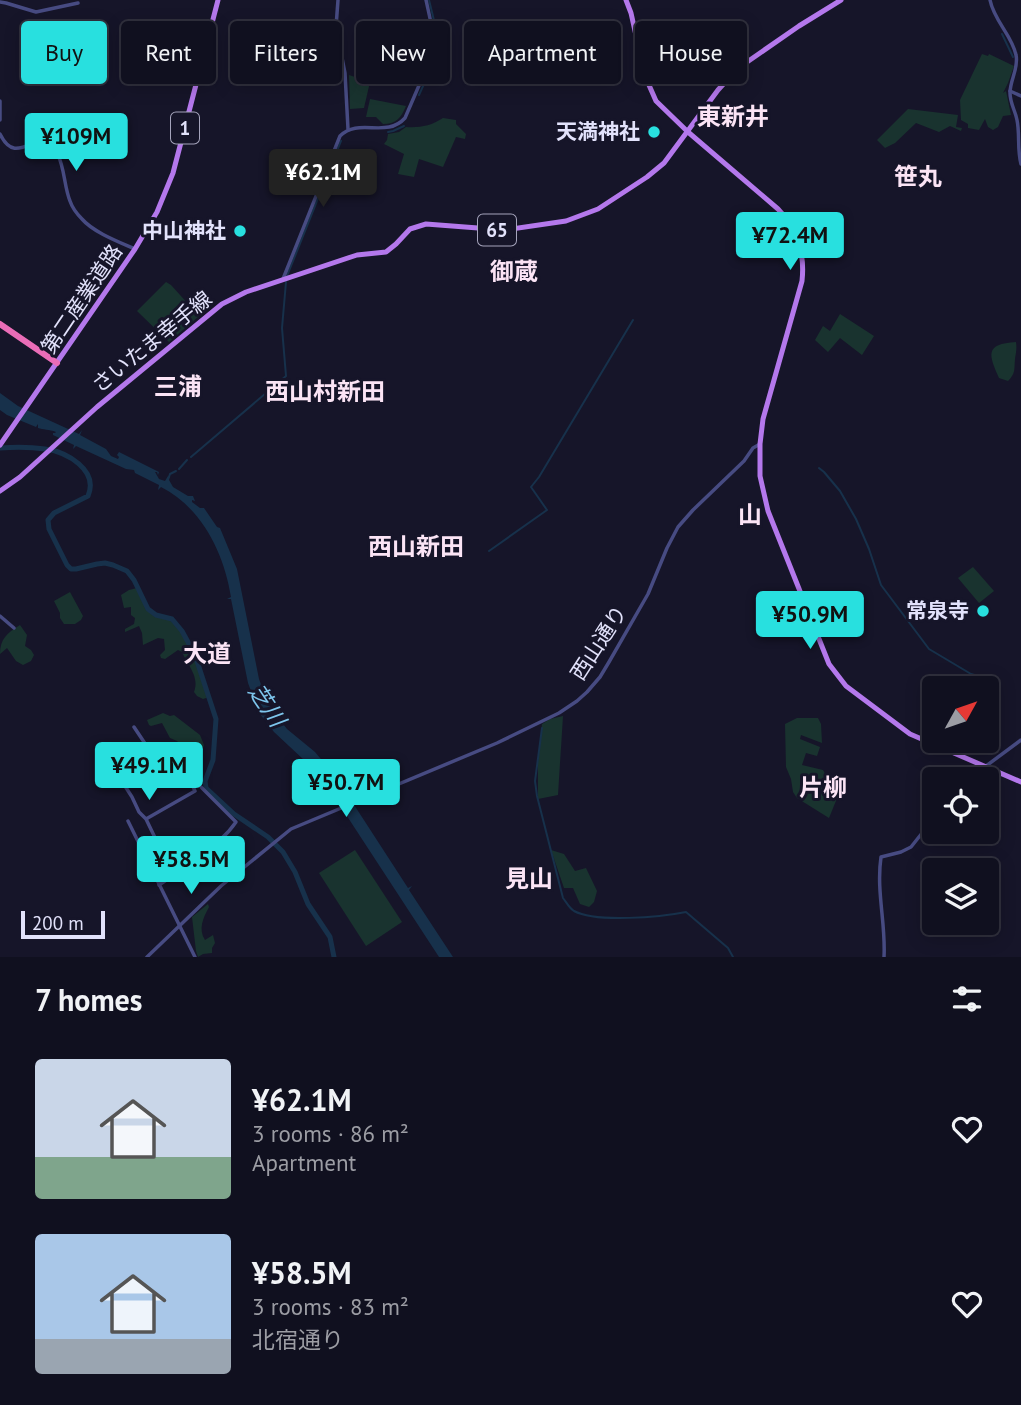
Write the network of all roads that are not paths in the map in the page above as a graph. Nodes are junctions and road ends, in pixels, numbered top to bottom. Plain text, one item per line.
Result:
1 (216, 0) edge
2 (338, 0) edge
3 (426, 0) edge
4 (626, 0) edge
5 (841, 0) edge
6 (990, 0) edge
7 (0, 2) edge
8 (78, 3) dead end
9 (1010, 91) junction
10 (1021, 96) edge
11 (0, 101) edge
12 (0, 120) edge
13 (348, 129) junction
14 (688, 132) junction
15 (0, 134) edge
16 (1021, 164) edge
17 (134, 248) junction
18 (286, 279) junction
19 (1, 327) edge
20 (54, 363) junction
21 (0, 443) edge
22 (760, 443) junction
23 (0, 491) edge
24 (0, 616) edge
25 (14, 628) dead end
26 (134, 727) dead end
27 (1021, 740) edge
28 (158, 764) junction
29 (986, 766) junction
30 (1021, 782) edge
31 (201, 787) dead end
32 (146, 819) junction
33 (128, 821) dead end
34 (922, 833) edge
35 (173, 875) junction
36 (159, 886) junction
37 (179, 925) junction
38 (147, 957) edge
39 (195, 957) edge
40 (884, 957) edge

1 - 17 main road, 第二産業道路 / 1
2 - 13 street
3 - 13 street
4 - 14 main road
5 - 14 main road, さいたま幸手線 / 65
6 - 9 street
7 - 8 street
9 - 10 street
9 - 16 street
11 - 12 street
13 - 18 street
14 - 18 main road, さいたま幸手線 / 65
14 - 22 main road
15 - 17 street
17 - 20 main road, 第二産業道路 / 1
18 - 23 main road, さいたま幸手線 / 65
19 - 20 highway
19 - 20 highway
20 - 21 main road, 第二産業道路 / 1
22 - 29 main road
22 - 37 street, 西山通り
24 - 25 street
26 - 28 street
27 - 29 street
28 - 32 street
28 - 32 street
29 - 30 main road
31 - 35 street
32 - 35 street
33 - 36 street
34 - 40 street
35 - 36 street
36 - 37 street
37 - 38 street, 西山通り
37 - 39 street

